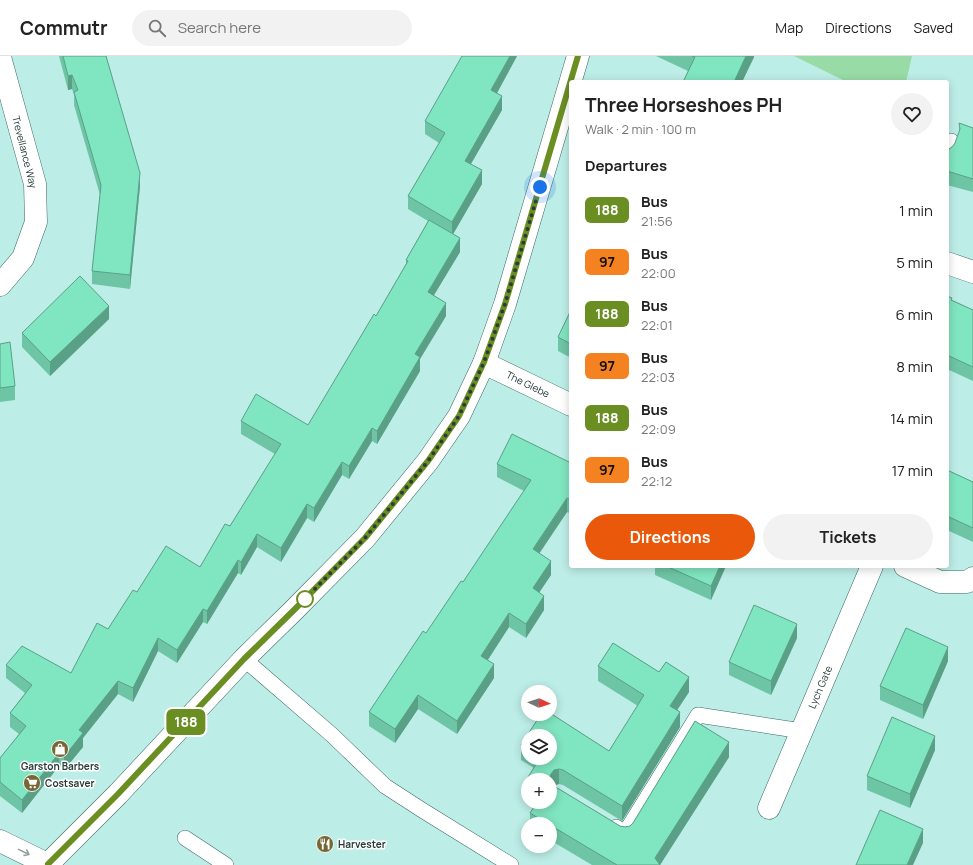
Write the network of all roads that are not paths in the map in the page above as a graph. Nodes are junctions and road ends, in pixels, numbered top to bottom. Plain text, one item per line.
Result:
1 (578, 56) edge
2 (0, 57) edge
3 (571, 80) edge
4 (569, 87) edge
5 (949, 264) edge
6 (973, 272) edge
7 (0, 285) edge
8 (484, 362) junction
9 (569, 403) edge
10 (871, 568) edge
11 (909, 568) edge
12 (973, 578) edge
13 (244, 659) junction
14 (802, 731) junction
15 (769, 808) dead end
16 (605, 821) edge
17 (184, 838) dead end
18 (0, 841) edge
19 (503, 863) edge
20 (48, 865) edge
21 (226, 865) edge

1 - 3 main road
2 - 7 main road, Trevellance Way
4 - 8 main road
5 - 6 main road
8 - 9 main road, The Glebe
8 - 13 main road
10 - 14 main road, Lych Gate
11 - 12 main road
13 - 19 lane
13 - 20 main road
14 - 15 main road, Lych Gate
14 - 16 lane
17 - 21 lane
18 -> 20 main road

